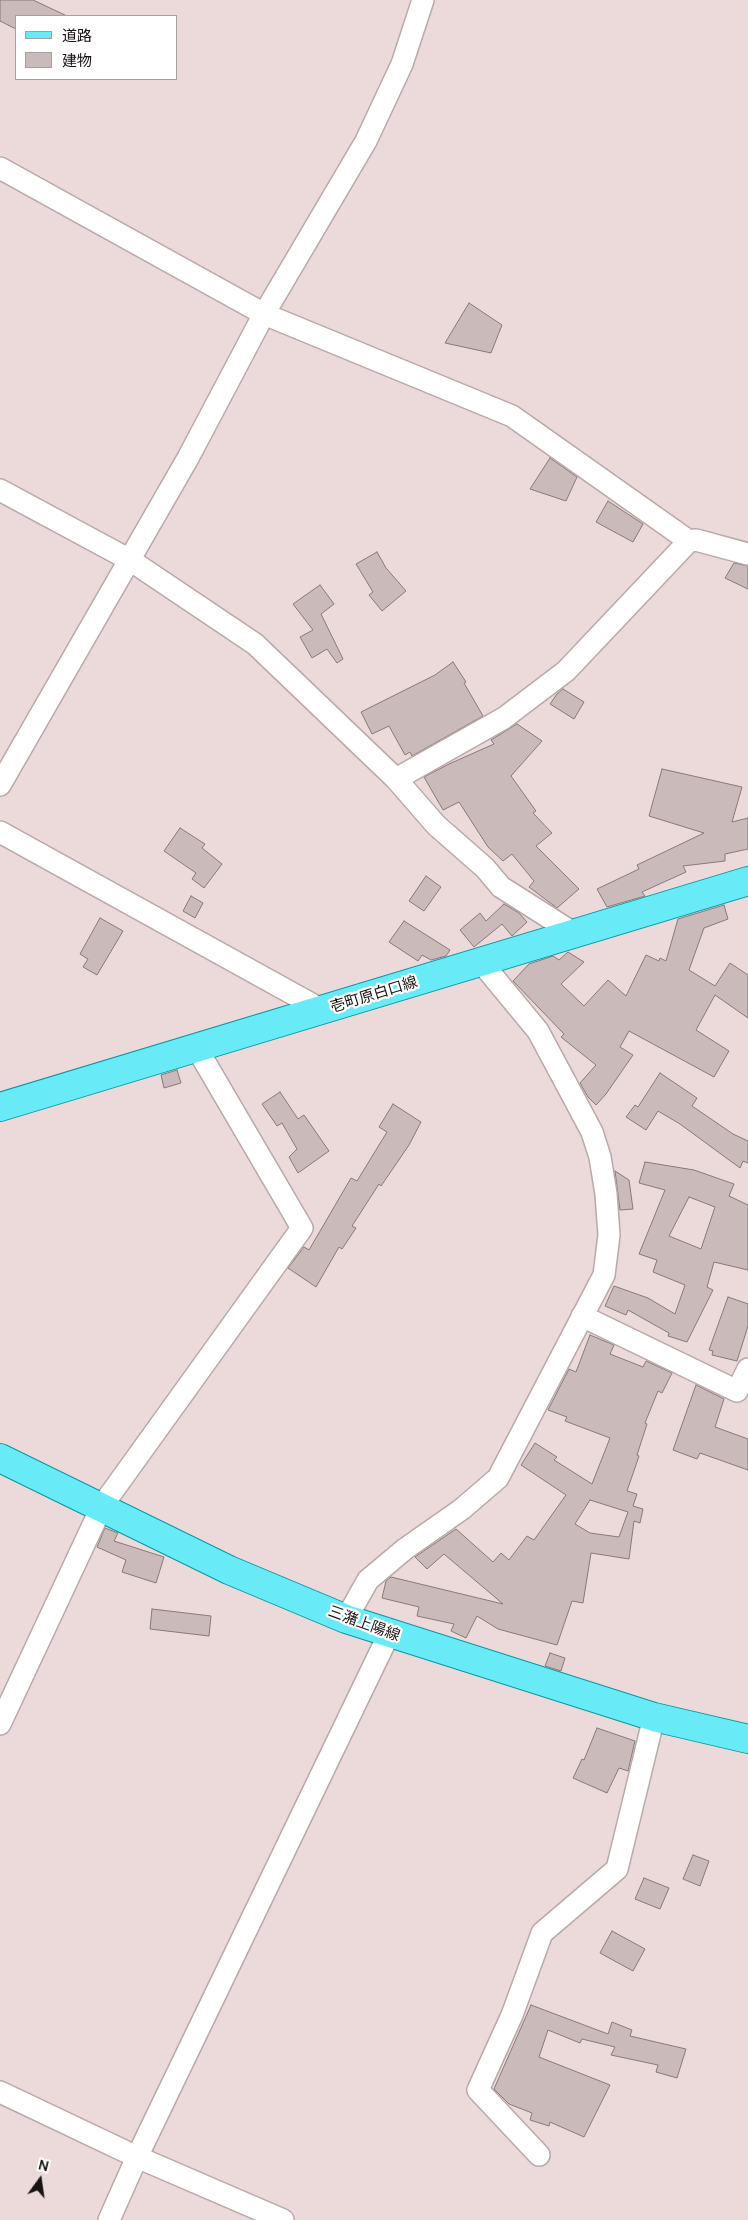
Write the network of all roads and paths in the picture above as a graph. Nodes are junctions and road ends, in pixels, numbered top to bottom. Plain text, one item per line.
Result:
1 (423, 0) edge
2 (0, 168) edge
3 (264, 314) junction
4 (0, 490) edge
5 (690, 541) junction
6 (748, 554) edge
7 (130, 560) junction
8 (396, 779) junction
9 (0, 785) edge
10 (0, 832) edge
11 (748, 882) edge
12 (575, 934) junction
13 (481, 962) junction
14 (324, 1011) junction
15 (196, 1047) junction
16 (0, 1107) edge
17 (582, 1316) junction
18 (748, 1369) edge
19 (0, 1458) edge
20 (102, 1506) junction
21 (346, 1619) junction
22 (389, 1634) junction
23 (654, 1717) junction
24 (0, 1724) edge
25 (748, 1738) edge
26 (0, 2092) edge
27 (539, 2155) dead end
28 (137, 2157) junction
29 (109, 2220) edge
30 (283, 2220) edge

1 - 3 street
2 - 3 street
3 - 5 street
3 - 7 street
4 - 7 street
5 - 6 street
5 - 8 street
7 - 8 street
7 - 9 street
8 - 12 street
10 - 14 street
11 - 12 main road, 壱町原白口線
12 - 13 main road, 壱町原白口線
13 - 14 main road, 壱町原白口線
13 - 17 street
14 - 15 main road, 壱町原白口線
15 - 16 main road, 壱町原白口線
15 - 20 street
17 - 18 street
17 - 21 street
19 - 20 main road, 三潴上陽線
20 - 21 main road, 三潴上陽線
20 - 24 street
21 - 22 main road, 三潴上陽線
22 - 23 main road, 三潴上陽線
22 - 28 street
23 - 25 main road, 三潴上陽線
23 - 27 street
26 - 28 street
28 - 29 street
28 - 30 street

